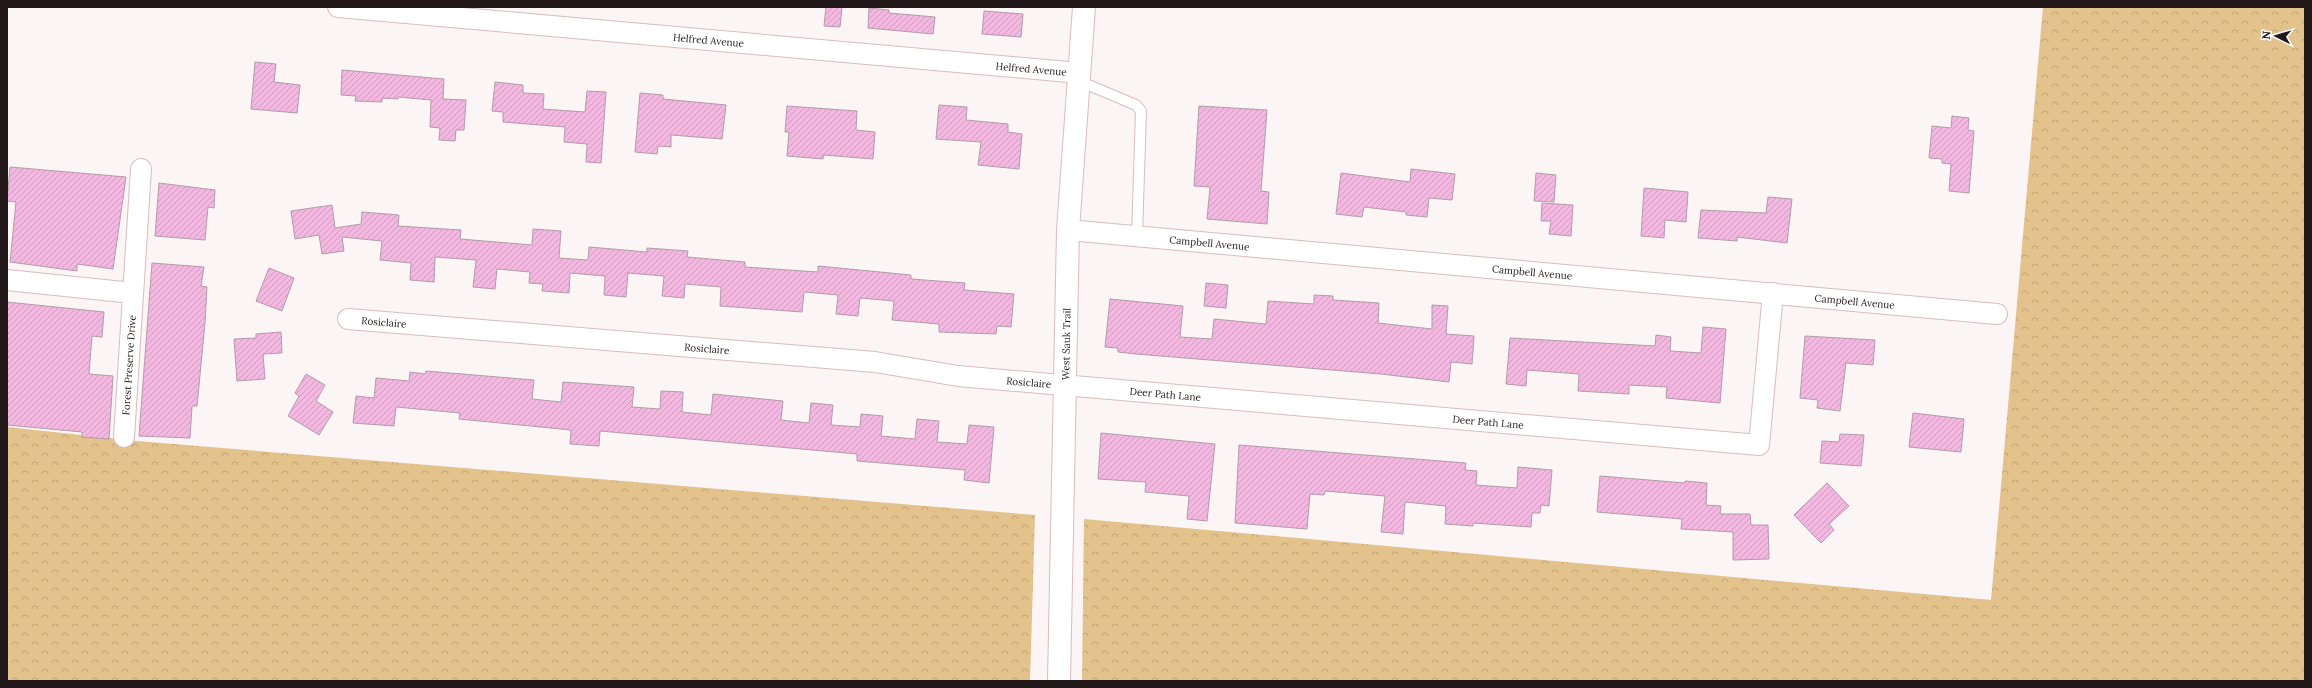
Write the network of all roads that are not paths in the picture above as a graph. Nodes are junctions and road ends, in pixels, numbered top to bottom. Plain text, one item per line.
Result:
1 (338, 7) edge
2 (1084, 7) edge
3 (1079, 77) junction
4 (141, 169) dead end
5 (1068, 230) junction
6 (1137, 236) junction
7 (7, 280) edge
8 (133, 293) junction
9 (1773, 293) junction
10 (1997, 314) dead end
11 (348, 319) dead end
12 (1065, 386) junction
13 (124, 437) dead end
14 (1058, 681) edge

1 - 3 street, Helfred Avenue
2 - 3 main road, West Sauk Trail
3 - 5 main road, West Sauk Trail
3 - 6 lane
4 - 8 street, Forest Preserve Drive
5 - 6 street, Campbell Avenue
5 - 12 main road, West Sauk Trail
6 - 9 street, Campbell Avenue
7 - 8 street
8 - 13 street, Forest Preserve Drive
9 - 10 street, Campbell Avenue
9 - 12 street, Deer Path Lane
11 - 12 street, Rosiclaire
12 - 14 main road, West Sauk Trail

